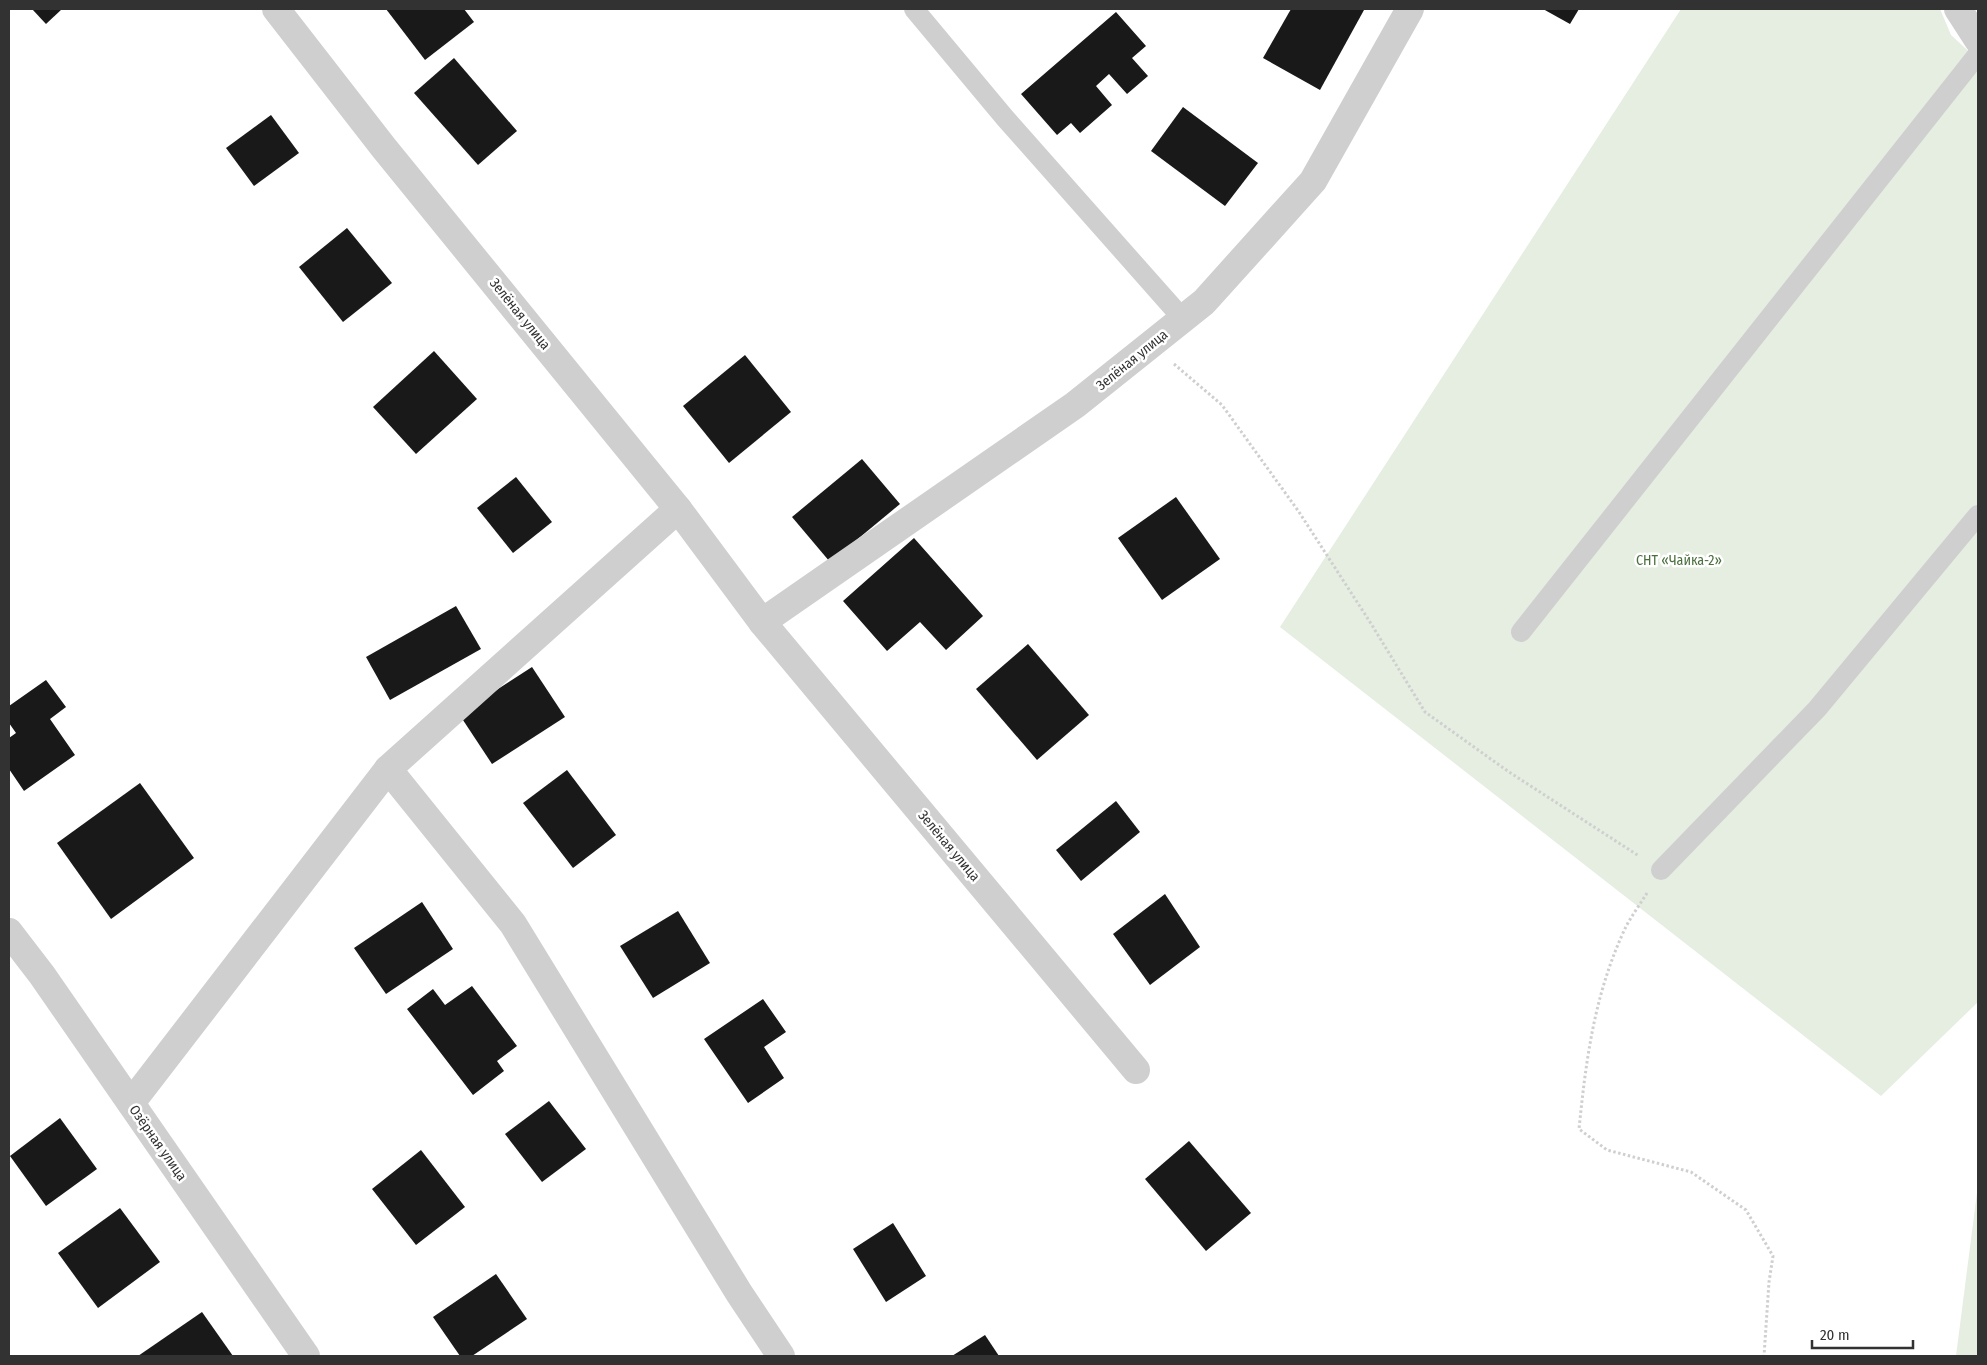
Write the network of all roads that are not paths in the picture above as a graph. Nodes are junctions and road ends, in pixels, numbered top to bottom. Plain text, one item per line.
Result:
1 (276, 9) edge
2 (914, 9) edge
3 (1410, 9) edge
4 (1958, 9) edge
5 (1978, 40) edge
6 (1978, 54) edge
7 (1184, 318) junction
8 (678, 509) junction
9 (1978, 515) edge
10 (762, 622) junction
11 (1521, 632) dead end
12 (388, 769) junction
13 (1661, 870) road end
14 (9, 932) edge
15 (1136, 1070) dead end
16 (130, 1103) junction
17 (306, 1356) edge
18 (782, 1356) edge

1 - 8 street, Зелёная улица
2 - 7 lane
3 - 7 street, Зелёная улица
4 - 5 street
6 - 11 lane
7 - 10 street, Зелёная улица
8 - 10 street, Зелёная улица
8 - 12 street
9 - 13 lane
10 - 15 street, Зелёная улица
12 - 16 street
12 - 18 street
14 - 16 street, Озёрная улица
16 - 17 street, Озёрная улица

